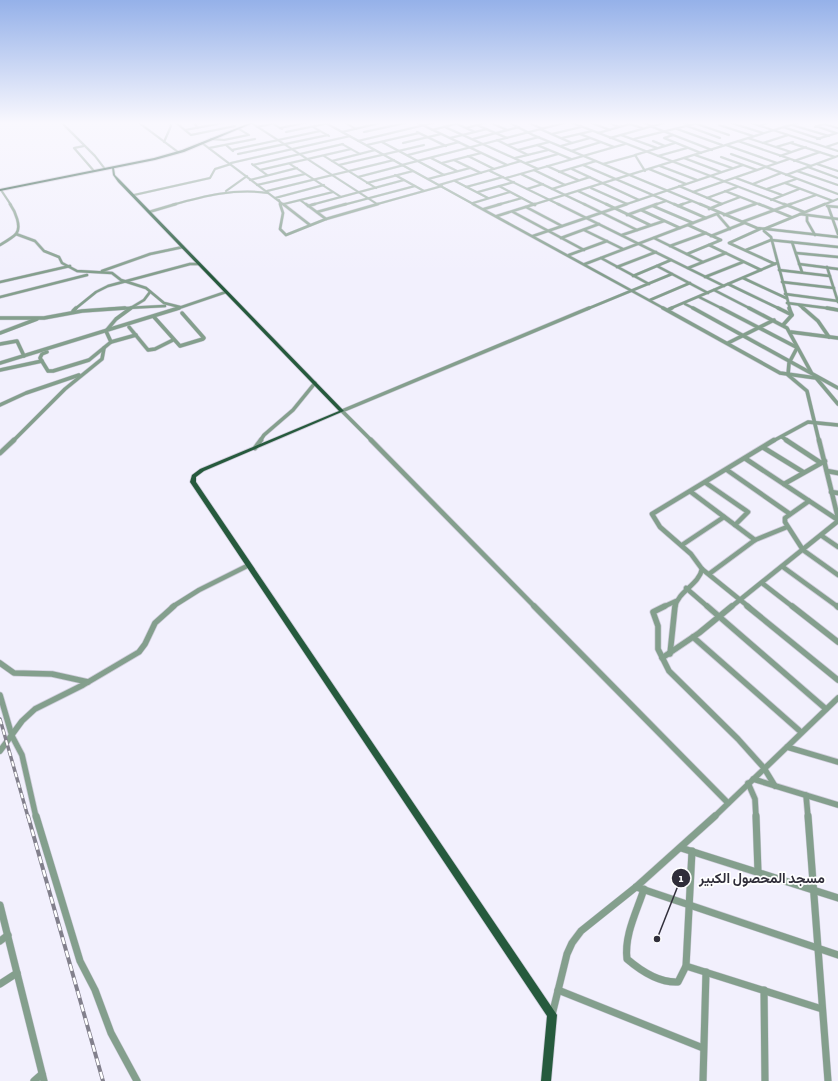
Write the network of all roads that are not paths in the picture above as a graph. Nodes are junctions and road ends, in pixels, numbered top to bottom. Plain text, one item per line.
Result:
1 (87, 172) edge
2 (113, 172) edge
3 (213, 172) edge
4 (242, 172) edge
5 (263, 172) edge
6 (280, 172) edge
7 (328, 172) edge
8 (343, 172) edge
9 (351, 172) edge
10 (375, 172) edge
11 (406, 172) edge
12 (417, 172) edge
13 (439, 172) edge
14 (452, 172) edge
15 (495, 172) edge
16 (526, 172) edge
17 (539, 172) edge
18 (560, 172) edge
19 (580, 172) edge
20 (600, 172) edge
21 (622, 172) edge
22 (639, 172) edge
23 (658, 172) edge
24 (677, 172) edge
25 (700, 172) edge
26 (720, 172) edge
27 (751, 172) edge
28 (793, 172) edge
29 (801, 172) edge
30 (823, 172) edge
31 (481, 173) edge
32 (781, 173) joint
33 (305, 174) joint
34 (521, 174) junction
35 (332, 175) junction
36 (444, 175) junction
37 (786, 175) junction
38 (247, 176) junction
39 (267, 176) junction
40 (396, 176) junction
41 (630, 176) junction
42 (709, 176) junction
43 (358, 177) junction
44 (503, 177) junction
45 (590, 177) junction
46 (506, 178) junction
47 (736, 178) junction
48 (838, 178) edge
49 (428, 179) junction
50 (796, 179) junction
51 (250, 180) junction
52 (314, 180) junction
53 (404, 180) junction
54 (578, 180) junction
55 (617, 180) junction
56 (697, 180) junction
57 (455, 181) junction
58 (826, 181) junction
59 (514, 182) junction
60 (723, 182) junction
61 (367, 183) junction
62 (785, 183) junction
63 (543, 184) junction
64 (604, 184) junction
65 (686, 184) junction
66 (753, 184) junction
67 (257, 185) junction
68 (324, 185) junction
69 (565, 185) junction
70 (838, 185) edge
71 (415, 186) junction
72 (441, 186) junction
73 (499, 186) junction
74 (679, 186) junction
75 (815, 186) junction
76 (466, 187) junction
77 (738, 187) junction
78 (376, 188) junction
79 (591, 188) junction
80 (527, 189) junction
81 (552, 189) junction
82 (767, 189) junction
83 (799, 189) junction
84 (1, 190) edge
85 (266, 191) junction
86 (424, 191) junction
87 (666, 191) junction
88 (725, 191) junction
89 (225, 192) junction
90 (333, 192) junction
91 (478, 192) junction
92 (510, 192) junction
93 (578, 192) junction
94 (692, 192) junction
95 (269, 193) junction
96 (358, 193) junction
97 (838, 194) edge
98 (652, 195) junction
99 (782, 195) junction
100 (816, 195) junction
101 (134, 196) junction
102 (565, 196) junction
103 (341, 197) junction
104 (740, 197) junction
105 (275, 198) junction
106 (488, 198) junction
107 (522, 198) junction
108 (707, 198) junction
109 (766, 198) junction
110 (368, 199) junction
111 (838, 199) edge
112 (278, 200) junction
113 (300, 200) junction
114 (550, 200) junction
115 (639, 200) junction
116 (771, 200) junction
117 (666, 201) junction
118 (692, 201) junction
119 (833, 201) junction
120 (753, 202) junction
121 (473, 203) junction
122 (284, 204) junction
123 (377, 204) junction
124 (535, 204) junction
125 (627, 204) junction
126 (722, 204) junction
127 (756, 204) junction
128 (823, 205) junction
129 (308, 206) junction
130 (653, 206) junction
131 (678, 206) junction
132 (786, 206) junction
133 (828, 206) junction
134 (526, 207) junction
135 (838, 207) edge
136 (614, 208) junction
137 (709, 208) junction
138 (484, 209) junction
139 (641, 210) junction
140 (773, 210) junction
141 (149, 212) junction
142 (317, 212) junction
143 (512, 212) junction
144 (601, 212) junction
145 (804, 212) junction
146 (718, 213) junction
147 (628, 214) junction
148 (799, 214) junction
149 (724, 215) junction
150 (497, 216) junction
151 (807, 216) junction
152 (791, 217) junction
153 (586, 218) junction
154 (706, 218) junction
155 (832, 218) junction
156 (326, 219) junction
157 (838, 219) edge
158 (664, 221) junction
159 (693, 223) junction
160 (743, 223) junction
161 (599, 224) junction
162 (310, 225) junction
163 (650, 225) junction
164 (688, 225) junction
165 (562, 226) junction
166 (680, 228) junction
167 (730, 229) junction
168 (761, 229) junction
169 (548, 230) junction
170 (584, 230) junction
171 (637, 230) junction
172 (706, 233) junction
173 (16, 234) junction
174 (815, 235) junction
175 (533, 236) junction
176 (622, 236) junction
177 (711, 236) junction
178 (838, 236) edge
179 (562, 238) junction
180 (654, 238) junction
181 (721, 240) junction
182 (772, 240) junction
183 (607, 241) junction
184 (792, 242) junction
185 (729, 243) junction
186 (639, 244) junction
187 (0, 245) edge
188 (709, 245) junction
189 (670, 246) junction
190 (183, 247) junction
191 (838, 247) edge
192 (584, 250) junction
193 (623, 250) junction
194 (746, 250) junction
195 (656, 252) junction
196 (726, 253) junction
197 (796, 253) junction
198 (687, 254) junction
199 (569, 255) junction
200 (838, 257) edge
201 (601, 258) junction
202 (672, 260) junction
203 (704, 262) junction
204 (743, 262) junction
205 (776, 263) junction
206 (198, 264) junction
207 (585, 264) junction
208 (799, 264) junction
209 (70, 266) junction
210 (657, 266) junction
211 (617, 267) junction
212 (827, 267) junction
213 (688, 268) junction
214 (838, 269) edge
215 (761, 270) junction
216 (780, 270) junction
217 (96, 272) junction
218 (802, 272) junction
219 (672, 274) junction
220 (633, 276) junction
221 (830, 276) junction
222 (705, 277) junction
223 (743, 278) junction
224 (0, 282) edge
225 (124, 282) junction
226 (782, 282) junction
227 (690, 283) junction
228 (146, 284) dead end
229 (649, 284) junction
230 (728, 284) junction
231 (724, 286) junction
232 (146, 288) junction
233 (834, 288) junction
234 (714, 290) junction
235 (634, 291) junction
236 (150, 292) junction
237 (226, 292) junction
238 (708, 293) junction
239 (0, 296) edge
240 (785, 296) junction
241 (700, 297) junction
242 (650, 300) junction
243 (838, 301) edge
244 (786, 303) junction
245 (685, 304) junction
246 (798, 304) junction
247 (168, 306) junction
248 (184, 307) junction
249 (132, 308) junction
250 (668, 310) junction
251 (838, 310) edge
252 (70, 313) junction
253 (182, 313) dead end
254 (792, 315) junction
255 (154, 316) junction
256 (0, 318) edge
257 (40, 318) junction
258 (774, 320) junction
259 (783, 326) junction
260 (129, 327) dead end
261 (759, 328) junction
262 (106, 332) junction
263 (791, 332) junction
264 (0, 333) edge
265 (136, 335) junction
266 (744, 335) junction
267 (829, 337) junction
268 (838, 338) edge
269 (173, 340) junction
270 (111, 342) junction
271 (728, 343) junction
272 (0, 344) edge
273 (796, 347) junction
274 (104, 348) junction
275 (24, 356) junction
276 (42, 361) junction
277 (790, 361) junction
278 (0, 363) edge
279 (0, 370) edge
280 (88, 371) junction
281 (812, 373) junction
282 (788, 375) junction
283 (816, 378) junction
284 (315, 384) junction
285 (838, 388) edge
286 (838, 404) edge
287 (0, 405) edge
288 (342, 412) junction
289 (815, 422) junction
290 (838, 425) edge
291 (782, 437) junction
292 (255, 448) junction
293 (764, 448) junction
294 (0, 453) edge
295 (746, 459) junction
296 (823, 462) junction
297 (727, 470) junction
298 (827, 471) junction
299 (803, 472) junction
300 (838, 473) edge
301 (706, 483) junction
302 (784, 484) junction
303 (691, 492) junction
304 (831, 492) junction
305 (838, 493) edge
306 (809, 501) junction
307 (790, 514) junction
308 (724, 518) junction
309 (838, 520) edge
310 (735, 525) junction
311 (787, 527) junction
312 (822, 536) junction
313 (755, 540) junction
314 (682, 544) junction
315 (838, 547) edge
316 (803, 550) junction
317 (249, 565) junction
318 (783, 567) junction
319 (702, 569) junction
320 (709, 574) junction
321 (838, 575) edge
322 (762, 583) junction
323 (686, 588) junction
324 (740, 600) junction
325 (676, 601) junction
326 (838, 607) edge
327 (718, 618) junction
328 (694, 637) junction
329 (838, 642) edge
330 (670, 654) junction
331 (662, 658) junction
332 (0, 663) edge
333 (838, 680) edge
334 (88, 682) junction
335 (0, 695) edge
336 (838, 698) edge
337 (832, 706) edge
338 (801, 732) junction
339 (12, 736) junction
340 (787, 747) junction
341 (0, 751) edge
342 (838, 762) edge
343 (764, 768) junction
344 (750, 781) junction
345 (776, 786) junction
346 (806, 796) junction
347 (728, 802) junction
348 (838, 805) edge
349 (681, 848) junction
350 (692, 851) junction
351 (758, 872) junction
352 (636, 887) junction
353 (644, 889) junction
354 (813, 890) junction
355 (838, 898) edge
356 (0, 905) edge
357 (690, 905) junction
358 (8, 935) junction
359 (0, 940) edge
360 (818, 948) junction
361 (838, 955) edge
362 (686, 966) junction
363 (706, 972) junction
364 (17, 973) junction
365 (0, 984) edge
366 (558, 990) junction
367 (764, 990) junction
368 (822, 1009) junction
369 (552, 1015) junction
370 (704, 1048) junction
371 (43, 1078) edge
372 (34, 1081) edge
373 (137, 1081) edge
374 (546, 1081) edge
375 (703, 1081) edge
376 (765, 1081) edge
377 (828, 1081) edge

1 - 84 highway
2 - 101 main road
3 - 101 street
4 - 38 street
5 - 39 street
6 - 39 street
7 - 35 street
8 - 35 street
9 - 43 street
10 - 43 street
11 - 40 street
12 - 49 street
13 - 36 street
14 - 36 street
15 - 44 street
16 - 34 street
17 - 69 street
18 - 54 street
19 - 45 street
20 - 55 street
21 - 41 street
22 - 41 street
23 - 65 street
24 - 56 street
25 - 42 street
26 - 42 street
27 - 47 street
28 - 37 street
29 - 58 street
30 - 48 street
31 - 57 street
32 - 37 street
32 - 66 street
33 - 52 street
33 - 67 street
34 - 46 street
34 - 63 street
35 - 52 street
35 - 96 street
36 - 49 street
37 - 50 street
38 - 51 street
38 - 89 street
39 - 51 street
40 - 53 street
40 - 61 street
40 - 78 street
41 - 55 street
41 - 87 street
42 - 56 street
42 - 60 street
43 - 61 street
44 - 46 street
44 - 76 street
45 - 54 street
45 - 64 street
46 - 59 street
47 - 60 street
47 - 66 street
49 - 72 street
50 - 62 street
50 - 75 street
51 - 67 street
52 - 68 street
52 - 85 street
53 - 71 street
53 - 78 street
54 - 69 street
55 - 64 street
55 - 98 street
56 - 65 street
57 - 72 street
57 - 76 street
58 - 70 street
58 - 75 street
59 - 73 street
59 - 80 street
60 - 77 street
60 - 94 street
61 - 78 street
62 - 82 street
62 - 83 street
63 - 80 street
63 - 81 street
64 - 79 street
64 - 115 street
65 - 74 street
66 - 82 street
67 - 85 street
68 - 90 street
68 - 105 street
69 - 81 street
71 - 86 street
71 - 110 street
72 - 86 street
72 - 121 street
73 - 91 street
73 - 92 street
74 - 87 street
74 - 94 street
75 - 97 street
76 - 91 street
77 - 88 street
77 - 109 street
78 - 96 street
79 - 93 street
79 - 125 street
80 - 114 street
81 - 102 street
82 - 99 street
83 - 99 street
83 - 100 street
84 - 173 street
85 - 95 street
86 - 123 street
87 - 98 street
87 - 118 street
88 - 104 street
88 - 108 street
89 - 95 street
89 - 141 street
90 - 103 street
90 - 113 street
91 - 106 street
92 - 106 street
92 - 107 street
93 - 102 street
93 - 136 street
94 - 108 street
95 - 105 street
96 - 103 street
96 - 110 street
98 - 115 street
98 - 117 street
99 - 116 street
100 - 119 street
100 - 132 street
101 - 141 main road
102 - 114 street
102 - 144 street
103 - 129 street
104 - 120 street
104 - 126 street
105 - 112 street
106 - 121 street
107 - 124 street
107 - 138 street
108 - 126 street
109 - 116 street
109 - 120 street
110 - 123 street
110 - 142 street
111 - 119 street
112 - 122 street
112 - 162 street
113 - 122 street
113 - 129 street
114 - 124 street
114 - 153 street
115 - 125 street
116 - 132 street
117 - 130 street
117 - 131 street
118 - 131 street
118 - 137 street
119 - 128 street
120 - 127 street
121 - 138 street
122 - 162 street
123 - 156 street
124 - 134 street
125 - 136 street
126 - 137 street
127 - 140 street
127 - 149 street
128 - 133 street
128 - 145 street
129 - 142 street
130 - 139 street
130 - 159 street
131 - 154 street
132 - 140 street
132 - 145 street
133 - 135 street
133 - 155 street
134 - 143 street
134 - 165 street
136 - 144 street
136 - 147 street
137 - 146 street
138 - 150 street
139 - 147 street
139 - 158 street
140 - 152 street
140 - 160 street
141 - 190 main road
142 - 156 street
143 - 150 street
143 - 169 street
144 - 153 street
144 - 171 street
145 - 148 street
146 - 149 street
146 - 154 street
146 - 167 street
147 - 163 street
148 - 151 street
148 - 152 street
149 - 160 street
150 - 175 street
151 - 155 street
151 - 174 street
152 - 168 street
153 - 161 street
153 - 165 street
154 - 159 street
155 - 157 street
155 - 178 street
156 - 162 street
158 - 163 street
158 - 166 street
159 - 164 street
160 - 167 street
160 - 168 street
161 - 170 street
161 - 176 street
163 - 171 street
164 - 166 street
164 - 172 street
165 - 169 street
166 - 180 street
167 - 177 street
168 - 174 street
168 - 182 street
168 - 185 street
169 - 175 street
169 - 179 street
170 - 179 street
170 - 183 street
171 - 176 street
172 - 177 street
172 - 189 street
173 - 187 street
173 - 209 street
174 - 178 street
175 - 199 street
176 - 186 street
177 - 181 street
179 - 192 street
180 - 186 street
180 - 189 street
181 - 185 street
181 - 188 street
182 - 184 street
182 - 194 street
182 - 205 street
183 - 192 street
183 - 193 street
184 - 191 street
184 - 197 street
185 - 194 street
186 - 193 street
186 - 195 street
188 - 196 street
188 - 198 street
189 - 198 street
190 - 206 main road
190 - 217 street
192 - 199 street
193 - 201 street
194 - 205 street
195 - 202 street
195 - 211 street
196 - 203 street
196 - 204 street
197 - 200 street
197 - 208 street
198 - 203 street
199 - 207 street
201 - 207 street
201 - 211 street
202 - 210 street
202 - 213 street
203 - 213 street
204 - 215 street
204 - 222 street
205 - 215 street
205 - 216 street
206 - 225 street
206 - 237 main road
207 - 235 street
208 - 212 street
208 - 218 street
209 - 217 street
209 - 224 street
210 - 219 street
210 - 220 street
211 - 220 street
212 - 214 street
212 - 221 street
213 - 222 street
215 - 223 street
216 - 218 street
216 - 226 street
217 - 225 street
217 - 239 street
218 - 221 street
219 - 227 street
219 - 229 street
220 - 229 street
221 - 233 street
222 - 231 street
223 - 230 street
223 - 240 street
225 - 232 street
225 - 252 street
226 - 233 street
226 - 240 street
227 - 238 street
227 - 242 street
228 - 232 street
229 - 235 street
230 - 231 street
230 - 254 street
231 - 234 street
232 - 236 street
233 - 243 street
234 - 238 street
234 - 258 street
235 - 242 street
235 - 288 street
236 - 247 street
236 - 249 street
237 - 248 street
237 - 284 main road
238 - 241 street
240 - 243 street
240 - 244 street
241 - 245 street
241 - 261 street
242 - 250 street
244 - 246 street
244 - 254 street
245 - 250 street
245 - 266 street
246 - 251 street
246 - 267 street
247 - 248 street
247 - 249 street
248 - 255 street
249 - 252 street
249 - 262 street
250 - 271 street
252 - 257 street
253 - 269 street
254 - 259 street
255 - 262 street
255 - 269 street
256 - 257 street
257 - 264 street
258 - 259 street
258 - 261 street
259 - 263 street
260 - 265 street
261 - 266 street
261 - 273 street
262 - 270 street
262 - 275 street
262 - 276 street
263 - 267 street
263 - 273 street
265 - 269 street
265 - 270 street
266 - 271 street
266 - 277 street
267 - 268 street
270 - 274 street
271 - 282 street
272 - 275 street
273 - 277 street
273 - 281 street
274 - 276 street
274 - 280 street
275 - 278 street
276 - 279 street
277 - 281 street
277 - 282 street
280 - 287 street
280 - 294 street
281 - 283 street
281 - 285 street
282 - 283 street
282 - 289 street
283 - 286 street
284 - 288 main road
284 - 292 street
288 - 292 main road
288 - 347 street
289 - 290 street
289 - 291 street
289 - 296 street
291 - 293 street
291 - 296 street
292 - 317 main road
293 - 295 street
293 - 299 street
295 - 297 street
295 - 302 street
296 - 298 street
296 - 299 street
297 - 301 street
297 - 307 street
298 - 300 street
298 - 304 street
299 - 302 street
301 - 303 street
301 - 310 street
302 - 306 street
303 - 308 street
303 - 314 street
304 - 305 street
304 - 309 street
306 - 307 street
306 - 309 street
307 - 311 street
308 - 310 street
308 - 314 street
309 - 312 street
310 - 313 street
311 - 313 street
311 - 316 street
312 - 315 street
312 - 316 street
313 - 320 street
314 - 319 street
316 - 318 street
316 - 321 street
317 - 334 street
317 - 369 main road
318 - 322 street
318 - 326 street
319 - 320 street
319 - 323 street
320 - 324 street
322 - 324 street
322 - 329 street
323 - 325 street
323 - 327 street
324 - 327 street
324 - 333 street
325 - 330 street
325 - 331 street
327 - 328 street
327 - 337 street
328 - 330 street
328 - 338 street
330 - 331 street
331 - 343 street
332 - 334 street
334 - 339 street
335 - 339 street
336 - 337 street
337 - 338 street
338 - 340 street
339 - 341 street
339 - 373 street
340 - 342 street
340 - 343 street
343 - 344 street
343 - 345 street
344 - 345 street
344 - 347 street
344 - 351 street
345 - 346 street
346 - 348 street
346 - 354 street
347 - 349 street
349 - 350 street
349 - 352 street
350 - 351 street
350 - 357 street
351 - 354 street
352 - 353 street
352 - 366 street
353 - 357 street
353 - 362 street
354 - 355 street
354 - 360 street
356 - 358 street
357 - 360 street
357 - 362 street
358 - 359 street
358 - 364 street
360 - 361 street
360 - 368 street
362 - 363 street
363 - 367 street
363 - 370 street
364 - 365 street
364 - 371 street
366 - 369 street
366 - 370 street
367 - 368 street
367 - 376 street
368 - 377 street
369 - 374 main road
370 - 375 street
371 - 372 street

